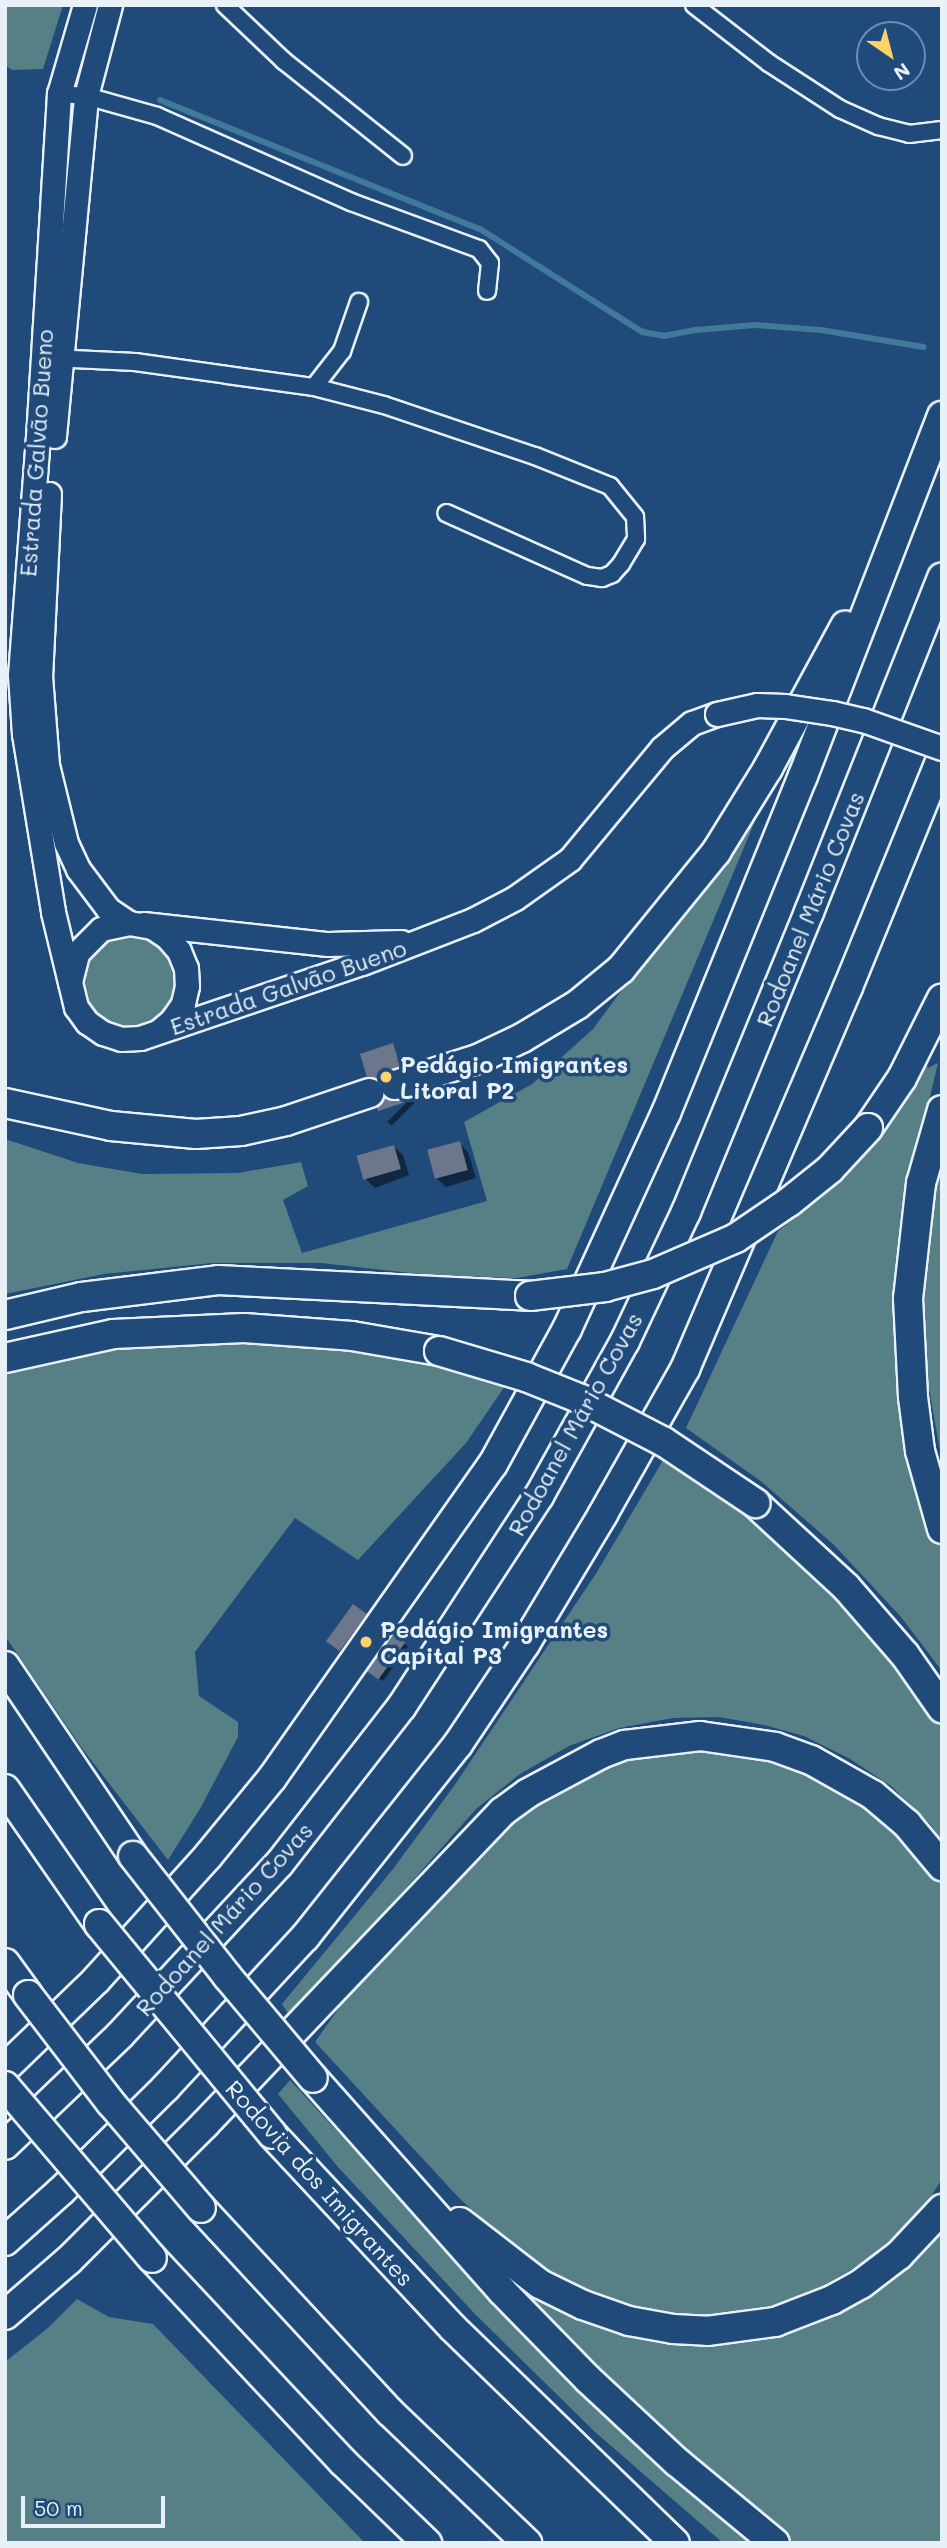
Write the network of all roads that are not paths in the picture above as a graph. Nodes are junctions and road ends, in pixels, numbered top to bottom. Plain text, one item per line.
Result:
1 (85, 5) edge
2 (110, 5) edge
3 (225, 5) edge
4 (694, 5) edge
5 (59, 94) junction
6 (86, 96) junction
7 (942, 130) edge
8 (403, 156) dead end
9 (488, 291) dead end
10 (359, 302) dead end
11 (51, 358) junction
12 (314, 387) junction
13 (942, 416) edge
14 (446, 513) dead end
15 (889, 547) junction
16 (942, 577) edge
17 (942, 748) edge
18 (942, 757) edge
19 (136, 923) junction
20 (418, 942) junction
21 (70, 985) junction
22 (942, 998) edge
23 (158, 1031) junction
24 (5, 1103) edge
25 (942, 1110) edge
26 (5, 1315) edge
27 (5, 1358) edge
28 (942, 1529) edge
29 (5, 1666) edge
30 (942, 1708) edge
31 (5, 1789) edge
32 (942, 1866) edge
33 (5, 1964) edge
34 (5, 2068) edge
35 (5, 2086) edge
36 (5, 2145) edge
37 (382, 2153) junction
38 (942, 2209) edge
39 (5, 2241) edge
40 (5, 2315) edge
41 (427, 2543) edge
42 (527, 2543) edge
43 (675, 2543) edge
44 (775, 2543) edge

1 - 5 main road, Estrada Galvão Bueno
2 - 6 main road, Estrada Galvão Bueno
3 - 8 street
4 - 7 street
5 - 6 street
5 - 11 main road, Estrada Galvão Bueno
6 - 9 street
6 - 11 main road, Estrada Galvão Bueno
10 - 12 street
11 - 12 street
11 - 19 main road, Estrada Galvão Bueno
11 - 21 main road, Estrada Galvão Bueno
12 - 14 street
13 - 15 highway
15 - 24 highway
15 - 34 highway
16 - 36 highway, Rodoanel Mário Covas
17 - 20 main road, Estrada Galvão Bueno, bridge
18 - 39 highway
19 - 20 main road, Estrada Galvão Bueno
19 - 21 main road, Estrada Galvão Bueno
19 - 23 main road, Estrada Galvão Bueno
20 - 23 main road, Estrada Galvão Bueno
21 - 23 main road, Estrada Galvão Bueno
22 - 26 highway, bridge
25 - 28 highway
27 - 30 highway, bridge
29 - 37 highway, bridge
31 - 43 highway, Rodovia dos Imigrantes, bridge
32 - 40 highway
33 - 42 highway, bridge
35 - 41 highway, bridge
37 - 38 highway
37 - 44 highway

